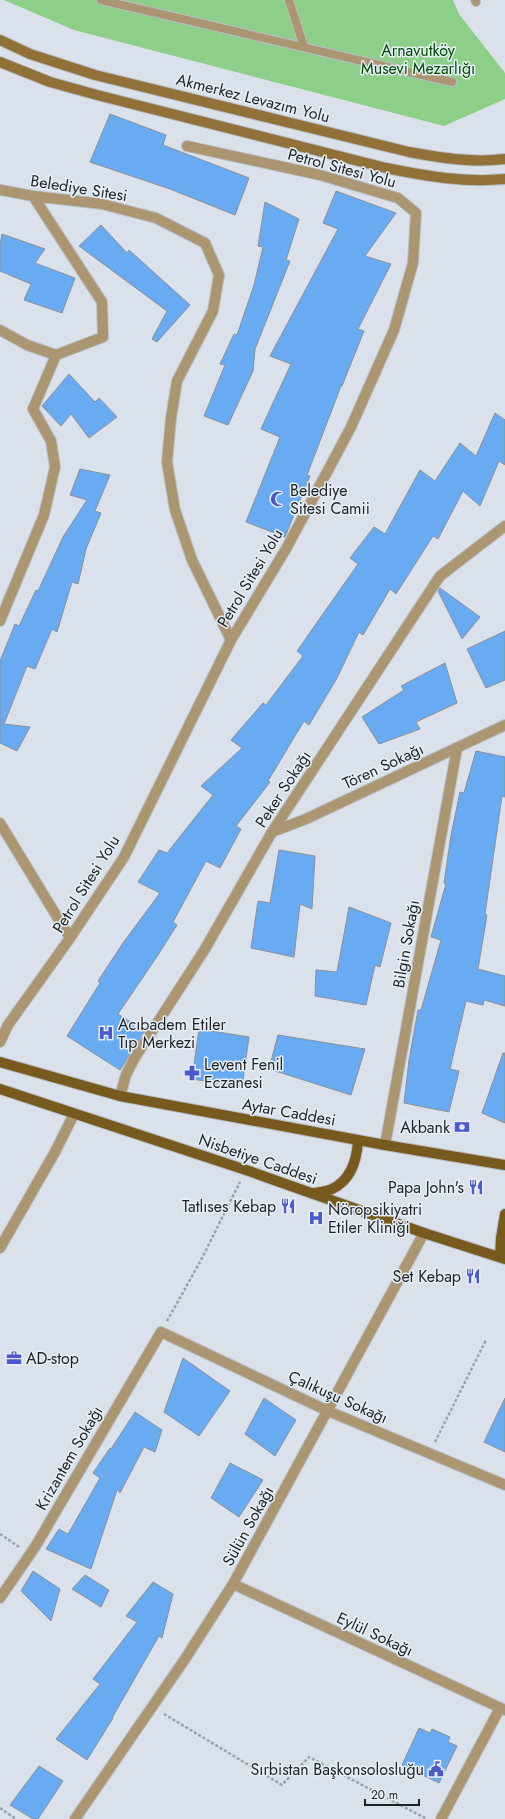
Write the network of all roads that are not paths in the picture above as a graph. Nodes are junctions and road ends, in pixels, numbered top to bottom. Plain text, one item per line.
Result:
1 (101, 0) edge
2 (289, 0) edge
3 (0, 40) edge
4 (304, 47) junction
5 (0, 62) edge
6 (452, 82) dead end
7 (187, 146) dead end
8 (505, 159) edge
9 (505, 179) edge
10 (0, 190) edge
11 (33, 196) junction
12 (0, 330) edge
13 (56, 355) junction
14 (505, 526) edge
15 (0, 621) edge
16 (231, 640) junction
17 (505, 724) edge
18 (457, 748) junction
19 (0, 823) edge
20 (272, 832) junction
21 (70, 938) junction
22 (0, 1042) edge
23 (0, 1062) edge
24 (0, 1089) edge
25 (120, 1096) junction
26 (74, 1114) junction
27 (358, 1140) junction
28 (385, 1145) junction
29 (505, 1165) edge
30 (313, 1193) junction
31 (505, 1214) edge
32 (424, 1233) junction
33 (0, 1248) edge
34 (503, 1258) edge
35 (161, 1332) joint
36 (328, 1411) junction
37 (505, 1485) edge
38 (233, 1584) junction
39 (0, 1598) edge
40 (503, 1709) edge
41 (75, 1819) edge
42 (441, 1819) edge

1 - 4 lane
2 - 4 lane
3 - 8 main road, Akmerkez Levazım Yolu
4 - 6 lane
5 - 9 main road
7 - 16 street, Petrol Sitesi Yolu
10 - 11 street, Belediye Sitesi
11 - 13 street
11 - 16 street, Belediye Sitesi
12 - 13 street
13 - 15 street
14 - 20 street, Peker Sokağı
16 - 21 street, Petrol Sitesi Yolu
17 - 18 street, Tören Sokağı
18 - 20 street, Tören Sokağı
18 - 28 street, Bilgin Sokağı
19 - 21 street
20 - 25 street, Peker Sokağı
21 - 22 street, Petrol Sitesi Yolu
23 - 25 main road, Aytar Caddesi
24 - 26 main road, Nisbetiye Caddesi
25 - 27 main road, Aytar Caddesi
26 - 30 main road, Nisbetiye Caddesi
26 - 33 street
27 - 28 main road, Aytar Caddesi
27 - 30 main road
28 - 29 main road, Aytar Caddesi
30 - 32 main road, Nisbetiye Caddesi
31 - 34 main road
32 - 34 main road, Nisbetiye Caddesi
32 - 36 street, Sülün Sokağı
35 - 36 street, Çalıkuşu Sokağı
35 - 39 street, Krizantem Sokağı
36 - 37 street, Çalıkuşu Sokağı
36 - 38 street, Sülün Sokağı
38 - 40 street, Eylül Sokağı
38 - 41 street, Sülün Sokağı
40 - 42 street

